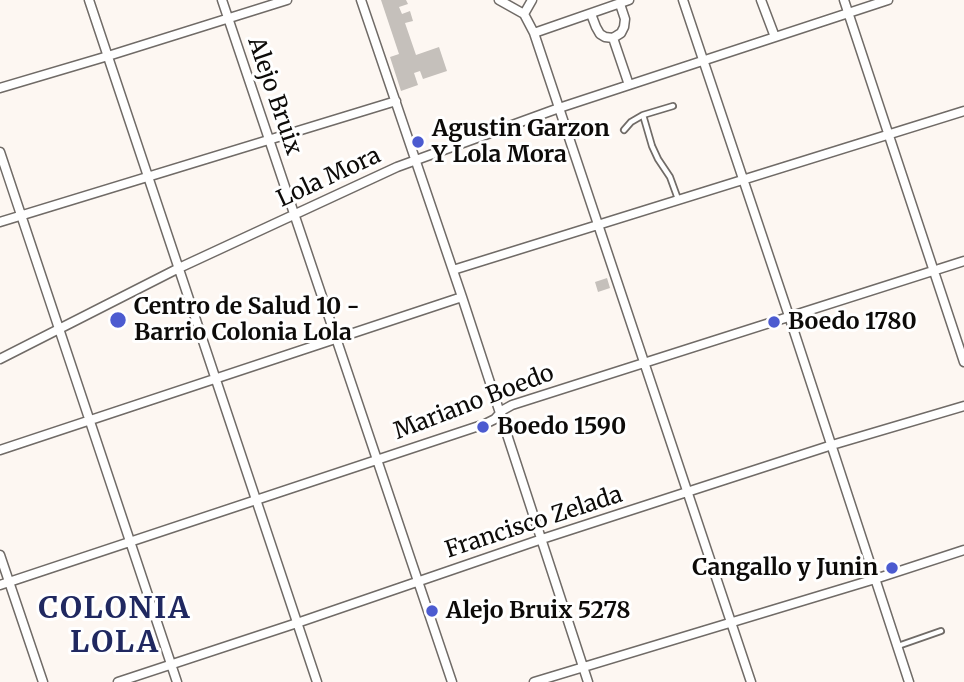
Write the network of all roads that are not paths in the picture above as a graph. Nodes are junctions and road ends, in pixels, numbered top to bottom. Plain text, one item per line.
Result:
1 (89, 0) edge
2 (222, 0) edge
3 (287, 0) edge
4 (361, 0) edge
5 (499, 0) edge
6 (532, 0) edge
7 (683, 0) edge
8 (761, 0) edge
9 (844, 0) edge
10 (888, 0) edge
11 (626, 1) edge
12 (848, 13) junction
13 (524, 14) junction
14 (591, 14) junction
15 (228, 19) junction
16 (534, 33) junction
17 (775, 37) junction
18 (613, 38) junction
19 (108, 56) junction
20 (704, 60) junction
21 (629, 85) junction
22 (0, 88) edge
23 (396, 101) junction
24 (673, 106) dead end
25 (559, 108) junction
26 (964, 111) edge
27 (643, 115) junction
28 (624, 130) dead end
29 (888, 134) junction
30 (268, 141) junction
31 (0, 152) edge
32 (415, 159) junction
33 (149, 177) junction
34 (743, 180) junction
35 (679, 200) junction
36 (22, 215) junction
37 (295, 215) junction
38 (0, 222) edge
39 (597, 225) junction
40 (964, 261) edge
41 (179, 268) junction
42 (453, 270) junction
43 (934, 270) junction
44 (461, 297) junction
45 (789, 316) junction
46 (59, 328) junction
47 (337, 338) junction
48 (0, 359) edge
49 (964, 362) edge
50 (643, 363) junction
51 (216, 378) junction
52 (964, 406) edge
53 (500, 415) junction
54 (90, 420) junction
55 (832, 445) junction
56 (0, 450) edge
57 (377, 460) junction
58 (687, 492) junction
59 (256, 501) junction
60 (542, 540) junction
61 (130, 541) junction
62 (964, 550) edge
63 (0, 555) edge
64 (875, 579) junction
65 (418, 582) junction
66 (5, 584) edge
67 (731, 622) junction
68 (297, 623) junction
69 (941, 631) dead end
70 (897, 646) junction
71 (172, 665) junction
72 (583, 667) junction
73 (43, 682) edge
74 (118, 682) edge
75 (177, 682) edge
76 (317, 682) edge
77 (452, 682) edge
78 (534, 682) edge
79 (588, 682) edge
80 (751, 682) edge
81 (909, 682) edge

1 - 19 street
2 - 15 street, Alejo Bruix
3 - 15 street
4 - 23 street
5 - 13 street
6 - 13 street
7 - 20 street
8 - 17 street
9 - 12 street
10 - 12 street, Lola Mora
11 - 14 street
11 - 18 street
12 - 17 street, Lola Mora
12 - 29 street
13 - 16 street
14 - 16 street
14 - 18 street
15 - 19 street
15 - 30 street, Alejo Bruix
16 - 25 street
17 - 20 street, Lola Mora
18 - 21 street
19 - 22 street
19 - 33 street
20 - 21 street, Lola Mora
20 - 34 street
21 - 25 street, Lola Mora
23 - 30 street
23 - 32 street
24 - 27 lane
25 - 32 street, Lola Mora
25 - 39 street
26 - 29 street
27 - 28 lane
27 - 35 lane
29 - 34 street
29 - 43 street
30 - 33 street
30 - 37 street, Alejo Bruix
31 - 36 street
32 - 37 street, Lola Mora
32 - 42 street
33 - 36 street
33 - 41 street
34 - 35 street
34 - 45 street
35 - 39 street
36 - 38 street
36 - 46 street
37 - 41 street, Lola Mora
37 - 47 street, Alejo Bruix
39 - 42 street
39 - 50 street
40 - 43 street, Mariano Boedo
41 - 46 street, Lola Mora
41 - 51 street
42 - 44 street
43 - 45 street, Mariano Boedo
43 - 49 street
44 - 47 street
44 - 53 street
45 - 50 street, Mariano Boedo
45 - 55 street
46 - 48 street, Lola Mora
46 - 54 street
47 - 51 street
47 - 57 street, Alejo Bruix
50 - 53 street, Mariano Boedo
50 - 58 street
51 - 54 street
51 - 59 street
52 - 55 street, Francisco Zelada
53 - 57 street, Mariano Boedo
53 - 60 street
54 - 56 street
54 - 61 street
55 - 58 street, Francisco Zelada
55 - 64 street
57 - 59 street, Mariano Boedo
57 - 65 street, Alejo Bruix
58 - 60 street, Francisco Zelada
58 - 67 street
59 - 61 street, Mariano Boedo
59 - 68 street
60 - 65 street, Francisco Zelada
60 - 72 street
61 - 66 street, Mariano Boedo
61 - 71 street
62 - 64 street
63 - 66 street
64 - 67 street
64 - 70 street
65 - 68 street, Francisco Zelada
65 - 77 street, Alejo Bruix
66 - 73 street
67 - 72 street
67 - 80 street
68 - 71 street, Francisco Zelada
68 - 76 street
69 - 70 lane
70 - 81 street
71 - 74 street, Francisco Zelada
71 - 75 street
72 - 78 street
72 - 79 street

